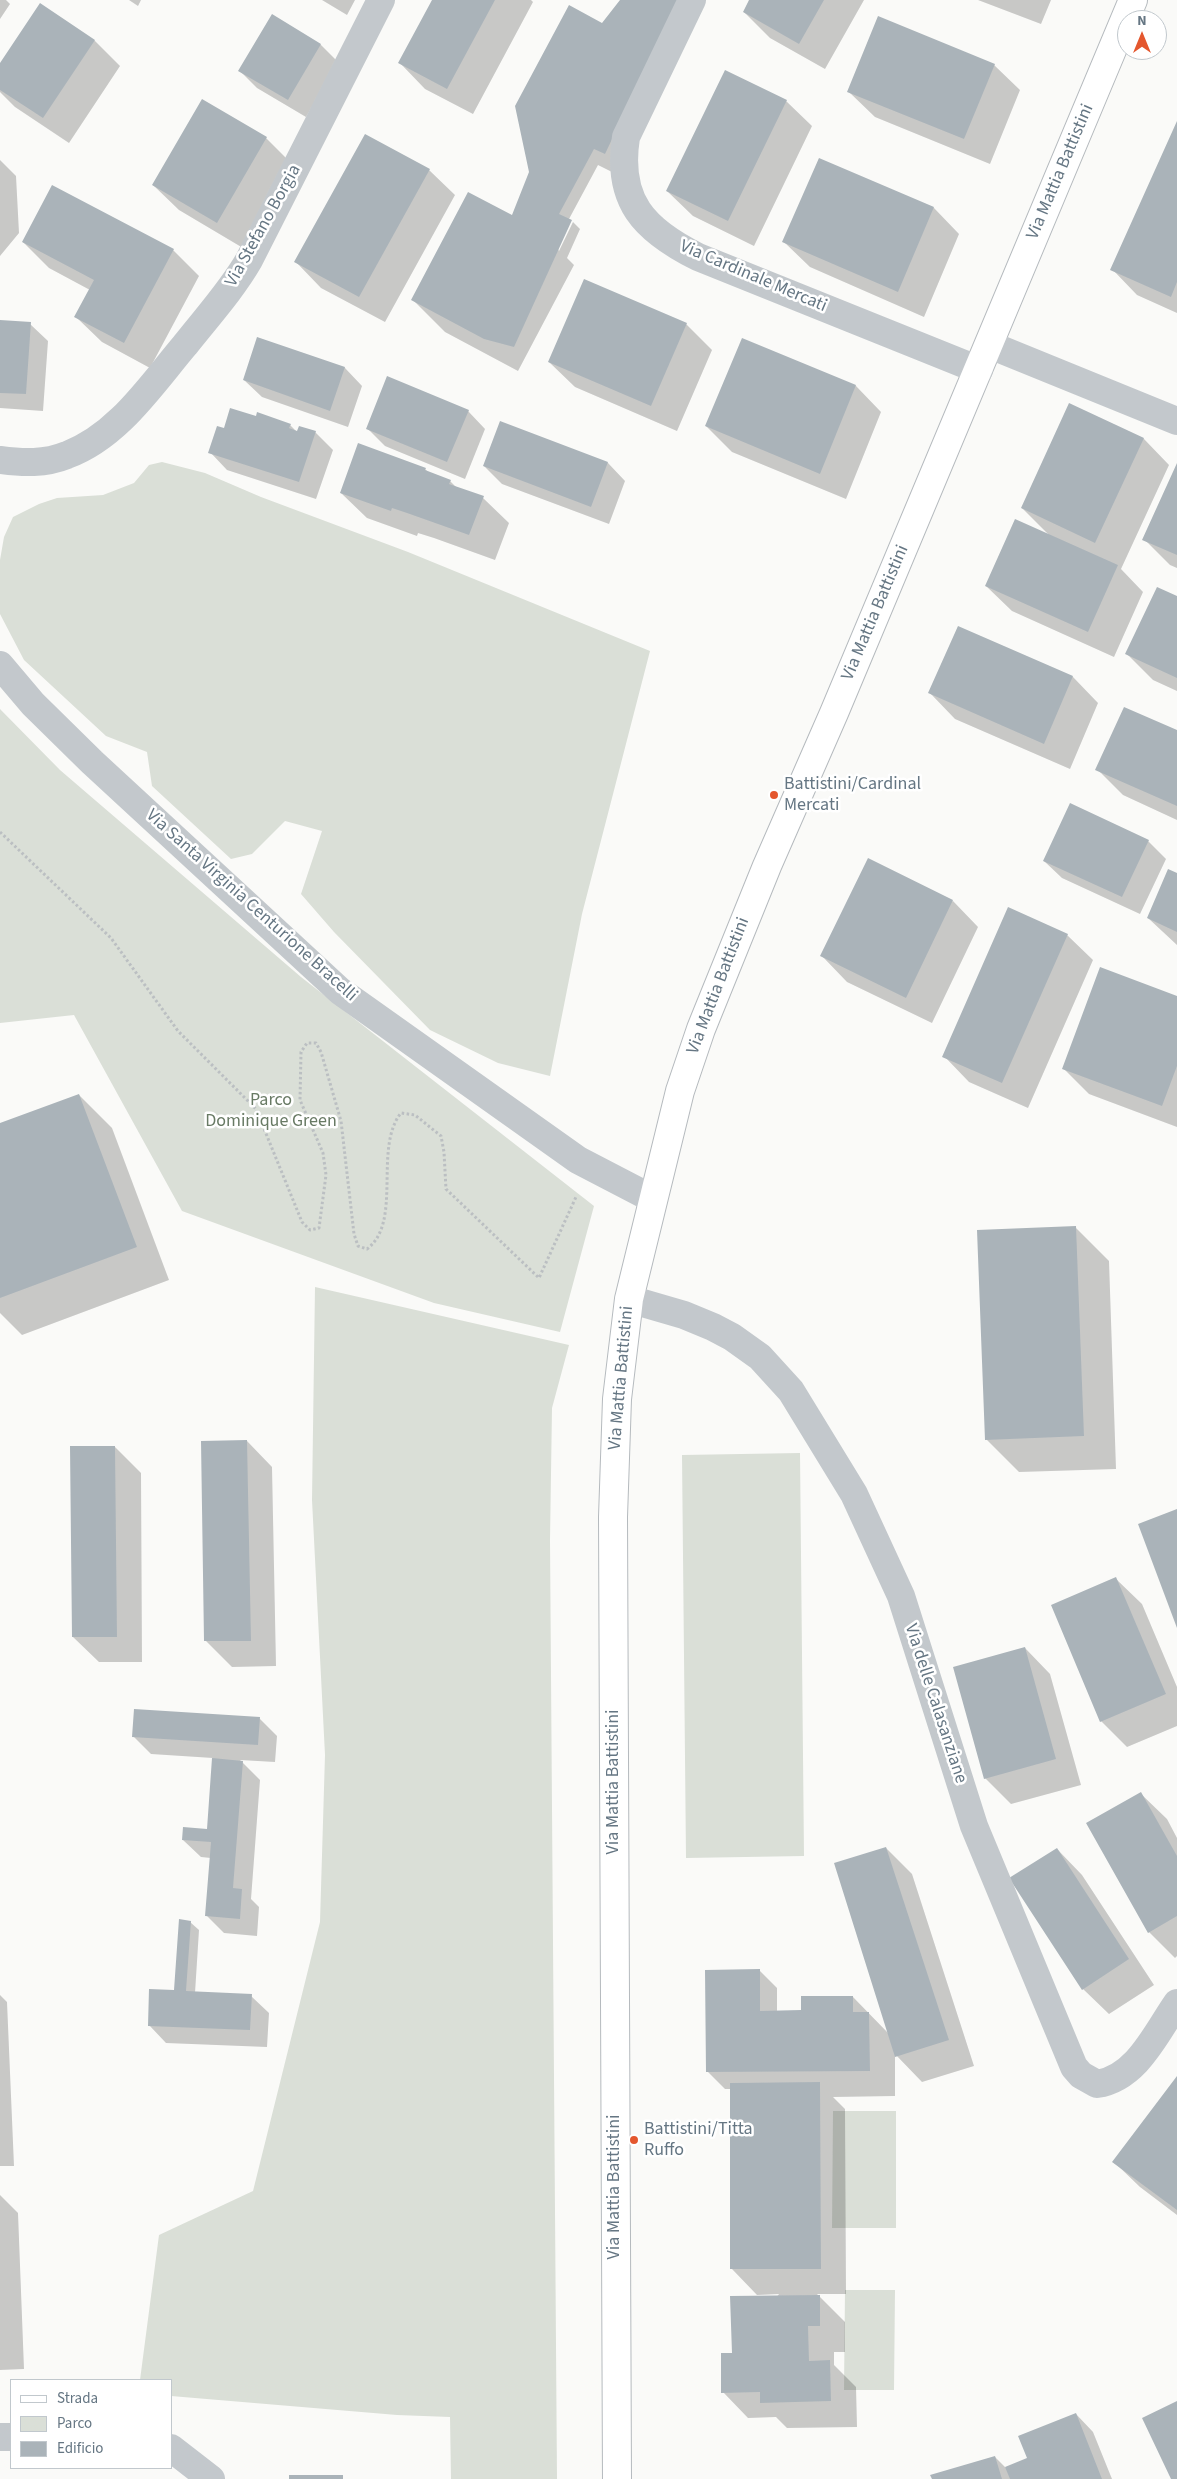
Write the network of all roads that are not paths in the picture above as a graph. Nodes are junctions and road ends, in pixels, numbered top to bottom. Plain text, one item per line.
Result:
1 (381, 0) edge
2 (692, 0) edge
3 (1133, 0) edge
4 (990, 344) junction
5 (979, 370) junction
6 (1177, 421) edge
7 (0, 460) edge
8 (0, 665) edge
9 (653, 1199) junction
10 (629, 1299) junction
11 (1177, 2003) edge
12 (172, 2449) edge
13 (212, 2479) edge
14 (617, 2479) edge

1 - 7 street, Via Stefano Borgia
2 - 5 street, Via Cardinale Mercati
3 - 4 main road, Via Mattia Battistini
4 - 5 main road, Via Mattia Battistini
4 - 6 street
5 - 9 main road, Via Mattia Battistini
8 - 9 street, Via Santa Virginia Centurione Bracelli
9 - 10 main road, Via Mattia Battistini
10 - 11 street, Via delle Calasanziane
10 - 14 main road, Via Mattia Battistini
12 - 13 street

